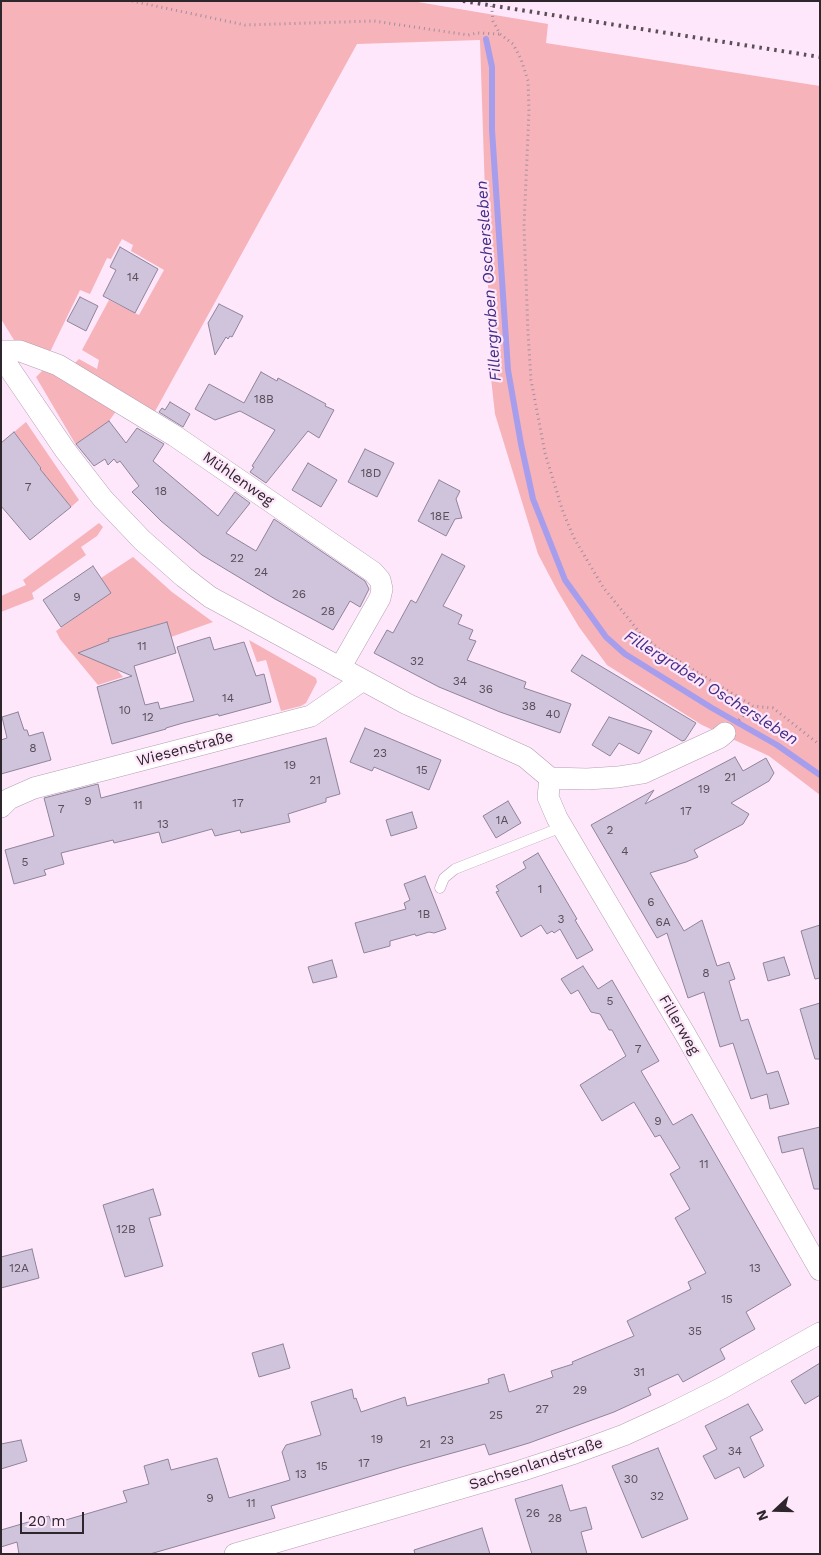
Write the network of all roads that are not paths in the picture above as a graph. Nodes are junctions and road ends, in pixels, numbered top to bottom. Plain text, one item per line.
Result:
1 (1, 351) edge
2 (1, 356) edge
3 (340, 668) junction
4 (363, 680) junction
5 (726, 733) dead end
6 (550, 778) junction
7 (1, 807) edge
8 (562, 827) junction
9 (440, 888) dead end
10 (820, 1270) edge
11 (820, 1333) edge
12 (235, 1554) edge

1 - 3 street, Mühlenweg
2 - 3 street
3 - 4 street
4 - 6 street
4 - 7 street, Wiesenstraße
5 - 6 street
6 - 8 street, Fillerweg
8 - 9 lane
8 - 10 street, Fillerweg
11 - 12 street, Sachsenlandstraße

